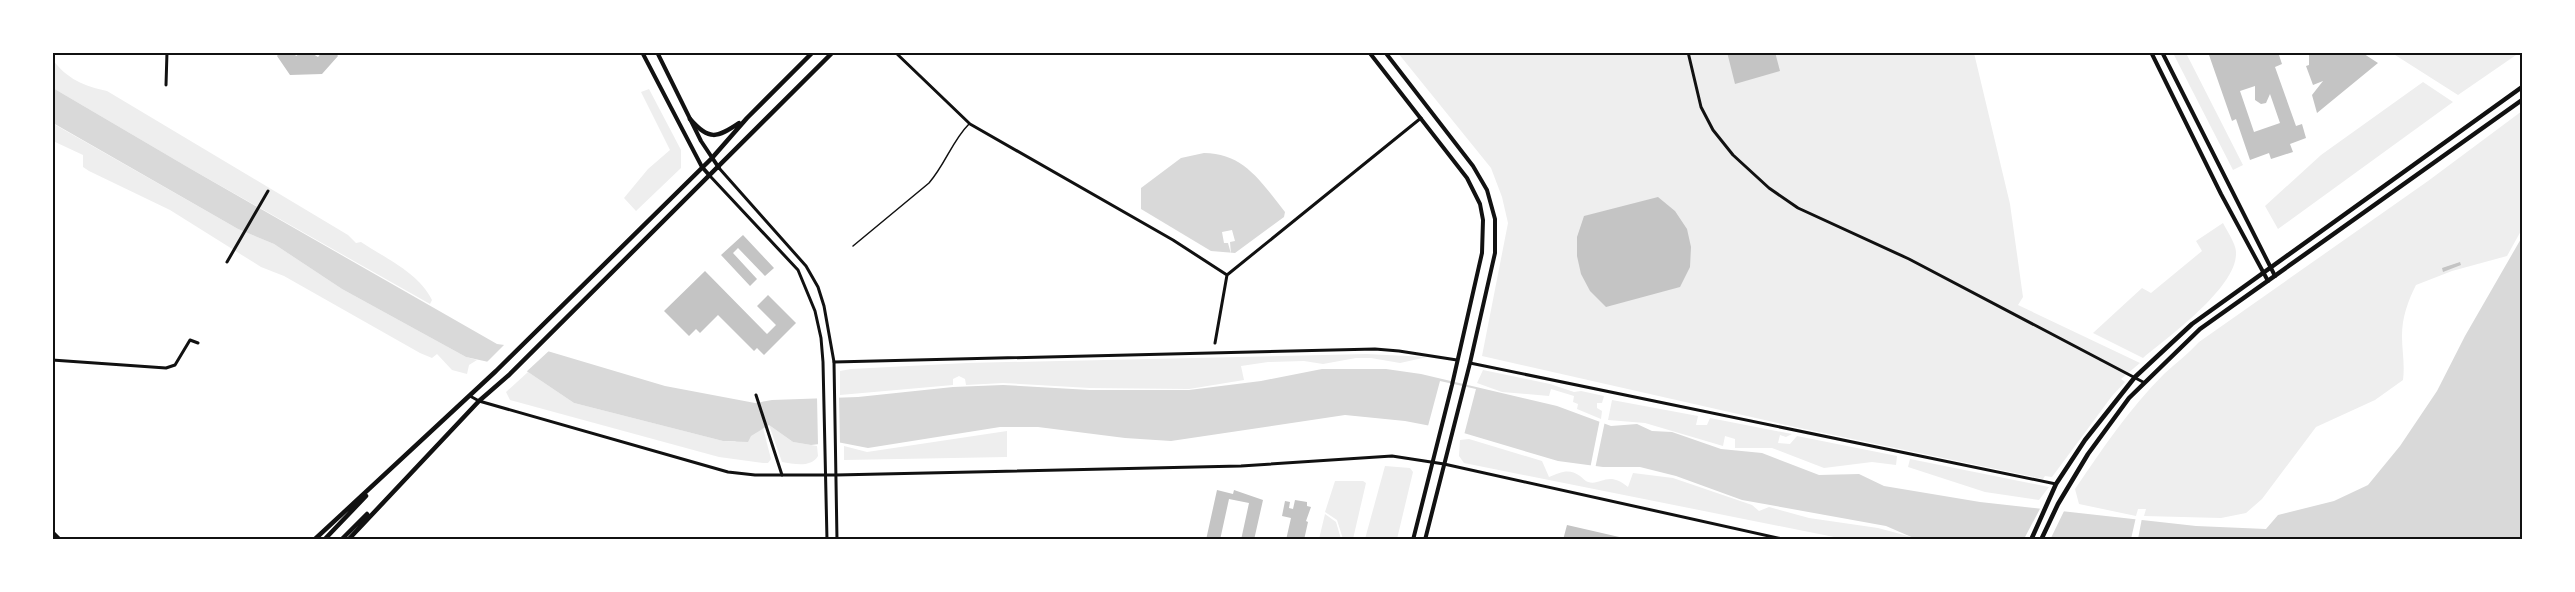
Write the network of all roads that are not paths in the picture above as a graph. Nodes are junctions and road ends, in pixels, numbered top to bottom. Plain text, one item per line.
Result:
1 (168, 52) edge
2 (642, 52) edge
3 (657, 52) edge
4 (813, 52) edge
5 (833, 52) edge
6 (895, 52) edge
7 (1369, 52) edge
8 (1385, 52) edge
9 (1688, 52) edge
10 (2151, 52) edge
11 (2162, 52) edge
12 (166, 85) dead end
13 (2523, 87) edge
14 (2523, 100) edge
15 (747, 118) junction
16 (1420, 118) junction
17 (690, 119) junction
18 (970, 124) junction
19 (712, 158) junction
20 (702, 167) junction
21 (719, 168) junction
22 (710, 176) junction
23 (268, 191) dead end
24 (853, 246) dead end
25 (227, 262) dead end
26 (2269, 267) junction
27 (2263, 272) junction
28 (1227, 275) junction
29 (2275, 276) junction
30 (2268, 281) junction
31 (198, 343) dead end
32 (1215, 343) dead end
33 (52, 360) edge
34 (1457, 360) junction
35 (834, 362) junction
36 (1470, 363) junction
37 (2135, 377) junction
38 (2143, 382) junction
39 (469, 395) junction
40 (756, 395) dead end
41 (479, 401) junction
42 (1431, 461) junction
43 (1444, 464) junction
44 (390, 470) junction
45 (782, 475) junction
46 (825, 475) junction
47 (836, 475) junction
48 (400, 483) junction
49 (2056, 484) junction
50 (52, 532) edge
51 (60, 540) edge
52 (314, 540) edge
53 (324, 540) edge
54 (341, 540) edge
55 (348, 540) edge
56 (827, 540) edge
57 (837, 540) edge
58 (1413, 540) edge
59 (1425, 540) edge
60 (1787, 540) edge
61 (2031, 540) edge
62 (2041, 540) edge

1 - 12 street
2 - 20 main road
3 - 17 main road
4 - 15 main road
5 - 21 main road
6 - 18 street
7 - 16 main road
8 - 36 main road
9 - 37 street
10 - 27 main road
11 - 26 main road
13 - 26 main road
14 - 29 main road
15 - 17 main road
15 - 19 main road
16 - 28 street
16 - 34 main road
17 - 19 main road
18 - 24 lane
18 - 28 street
19 - 20 main road
19 - 21 main road
20 - 22 main road
20 - 39 main road
21 - 22 main road
21 - 35 street
22 - 41 main road
22 - 46 street
23 - 25 street
26 - 27 main road
26 - 29 main road
27 - 30 main road
27 - 37 main road
28 - 32 street
29 - 30 main road
30 - 38 main road
31 - 33 street
34 - 35 street
34 - 42 main road
35 - 47 street
36 - 43 main road
36 - 49 street
37 - 38 street
37 - 49 main road
38 - 62 main road
39 - 41 street
39 - 44 main road
40 - 45 street
41 - 45 street
41 - 48 main road
42 - 43 street
42 - 47 street
42 - 58 main road
43 - 59 main road
43 - 60 street
44 - 52 main road
44 - 53 main road
45 - 46 street
46 - 47 street
46 - 56 street
47 - 57 street
48 - 54 main road
48 - 55 main road
49 - 61 main road
50 - 51 main road

